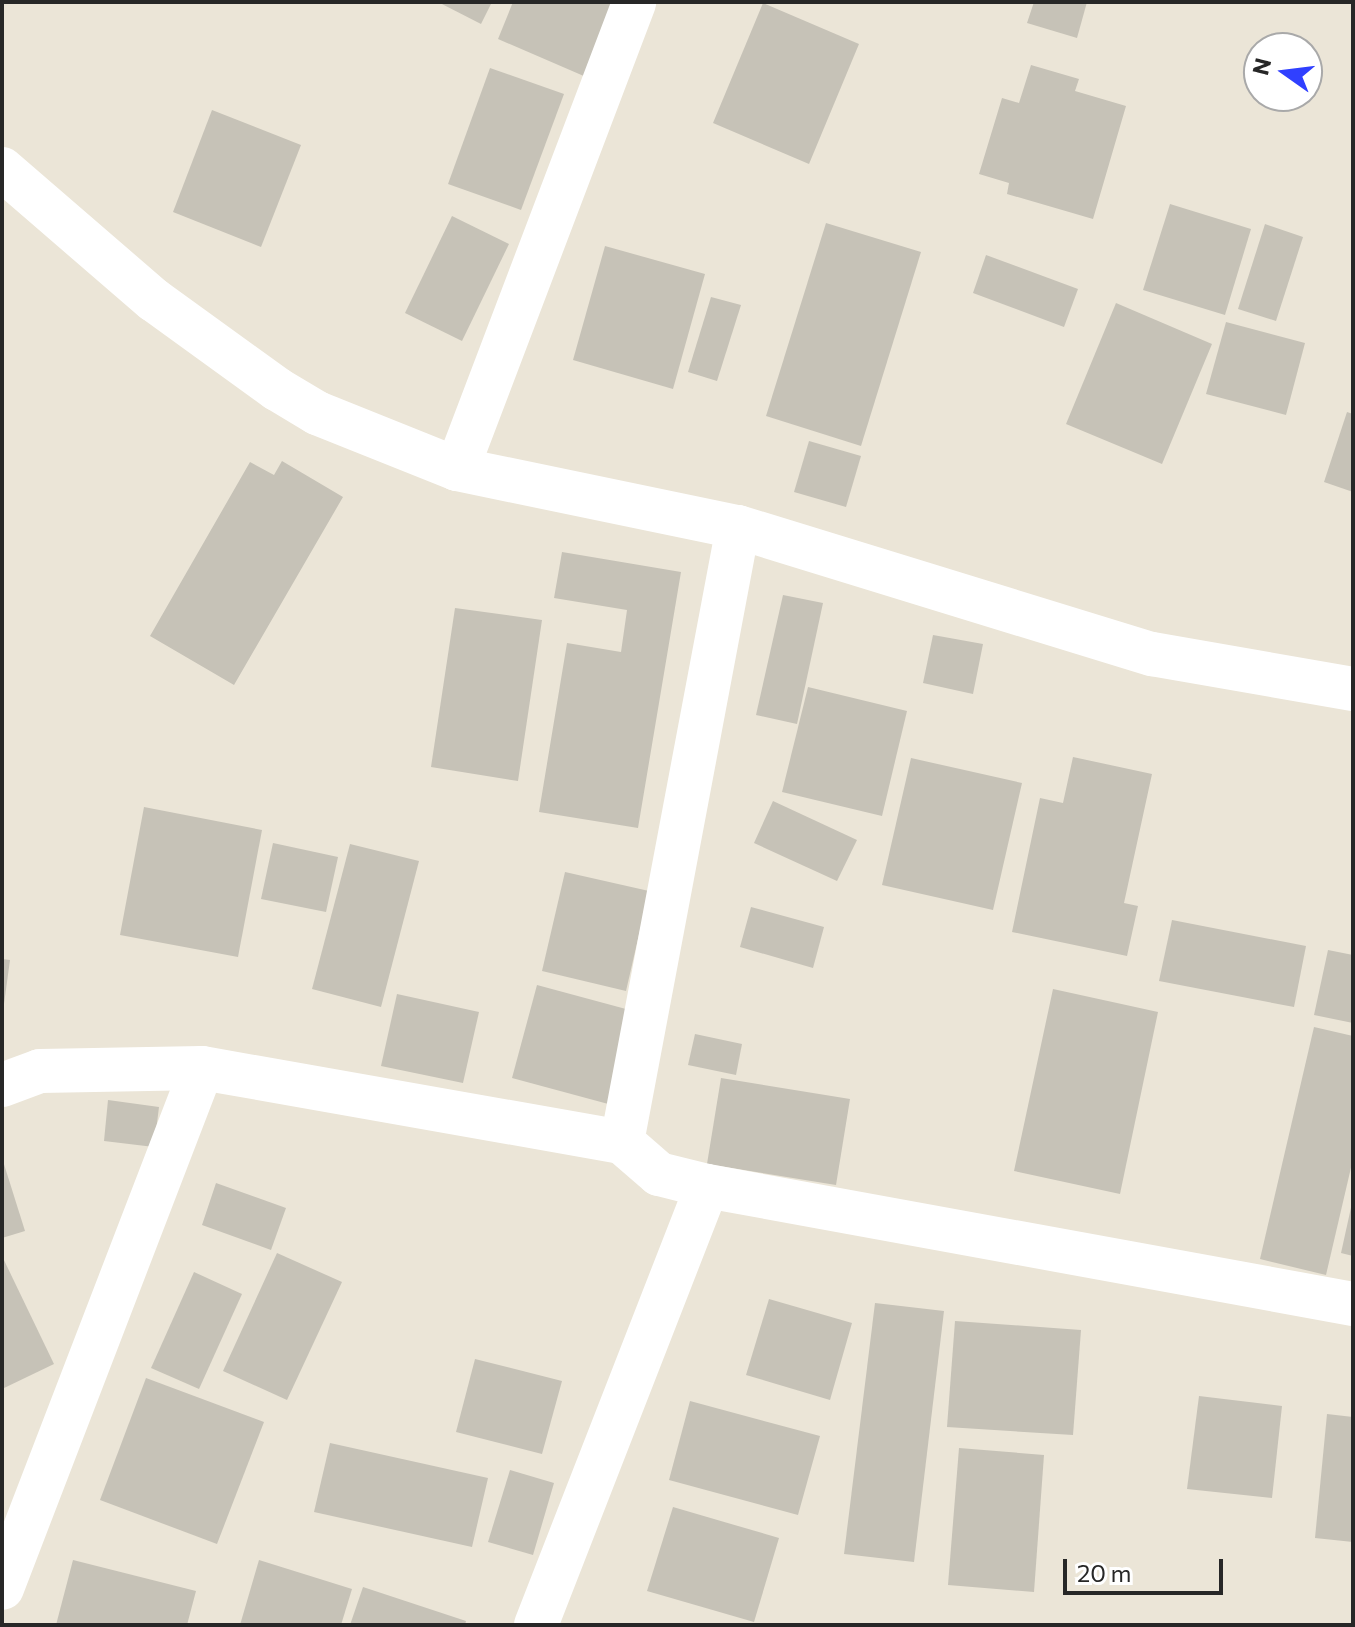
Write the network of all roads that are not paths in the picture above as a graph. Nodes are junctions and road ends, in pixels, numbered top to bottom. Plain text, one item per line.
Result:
1 (634, 2) edge
2 (2, 169) edge
3 (457, 469) junction
4 (738, 527) junction
5 (1353, 689) edge
6 (202, 1068) junction
7 (2, 1085) edge
8 (622, 1142) junction
9 (707, 1186) junction
10 (1353, 1304) edge
11 (2, 1588) edge
12 (536, 1625) edge

1 - 3 street
2 - 3 street
3 - 4 street
4 - 5 street
4 - 8 street
6 - 7 street
6 - 8 street
6 - 11 street
8 - 9 street
9 - 10 street
9 - 12 street

